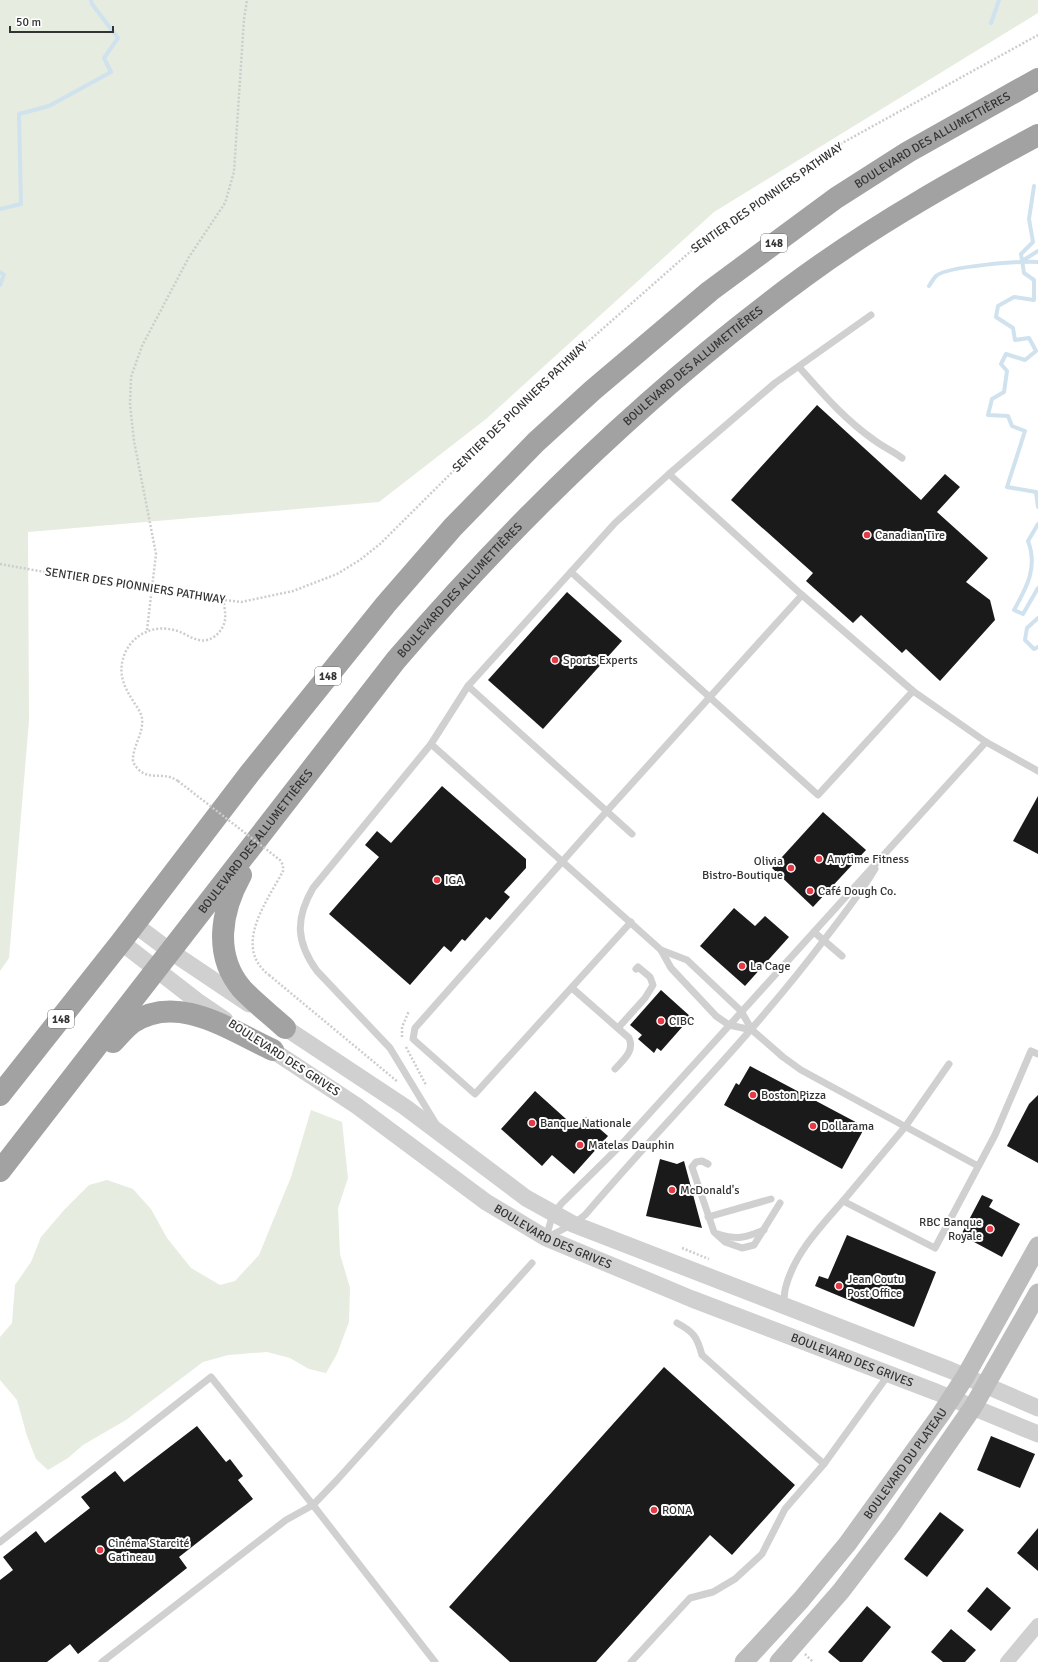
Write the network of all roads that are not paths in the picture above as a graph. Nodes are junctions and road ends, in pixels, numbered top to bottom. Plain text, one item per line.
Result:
1 (1038, 79) edge
2 (1038, 135) edge
3 (871, 315) dead end
4 (799, 367) junction
5 (902, 458) dead end
6 (669, 474) junction
7 (571, 572) junction
8 (802, 595) junction
9 (468, 686) junction
10 (913, 691) junction
11 (709, 697) junction
12 (986, 742) junction
13 (431, 744) junction
14 (1038, 771) edge
15 (607, 811) junction
16 (269, 825) junction
17 (632, 834) dead end
18 (884, 855) junction
19 (562, 862) junction
20 (631, 922) junction
21 (134, 924) junction
22 (814, 932) junction
23 (824, 941) junction
24 (121, 942) junction
25 (661, 950) junction
26 (170, 951) junction
27 (842, 956) dead end
28 (156, 969) junction
29 (636, 969) dead end
30 (572, 988) junction
31 (741, 1011) junction
32 (729, 1025) junction
33 (286, 1028) junction
34 (618, 1028) junction
35 (752, 1030) junction
36 (273, 1050) junction
37 (1038, 1054) edge
38 (949, 1064) dead end
39 (615, 1069) dead end
40 (0, 1095) edge
41 (46, 1113) junction
42 (905, 1127) junction
43 (442, 1134) junction
44 (708, 1164) dead end
45 (978, 1166) junction
46 (0, 1171) edge
47 (771, 1199) dead end
48 (843, 1201) junction
49 (780, 1203) dead end
50 (553, 1214) junction
51 (708, 1217) junction
52 (573, 1224) junction
53 (764, 1230) junction
54 (714, 1232) junction
55 (546, 1238) junction
56 (1038, 1246) edge
57 (532, 1263) dead end
58 (1038, 1292) edge
59 (784, 1307) junction
60 (677, 1323) dead end
61 (888, 1374) junction
62 (965, 1377) junction
63 (986, 1386) junction
64 (952, 1398) junction
65 (973, 1407) junction
66 (1038, 1408) edge
67 (1038, 1434) edge
68 (824, 1464) junction
69 (313, 1505) junction
70 (0, 1542) edge
71 (1038, 1625) edge
72 (432, 1661) edge
73 (102, 1662) edge
74 (631, 1662) edge
75 (744, 1662) edge
76 (779, 1662) edge
77 (1007, 1662) edge

1 - 21 highway, BOULEVARD DES ALLUMETTIÈRES / 148
2 - 16 highway, BOULEVARD DES ALLUMETTIÈRES
3 - 4 lane
4 - 5 lane
4 - 6 lane
6 - 7 lane
6 - 8 lane
7 - 9 lane
7 - 11 lane
8 - 10 lane
8 - 11 lane
9 - 13 lane
9 - 15 lane
10 - 11 lane
10 - 12 lane
11 - 15 lane
12 - 14 lane
12 - 18 lane
13 - 19 lane
13 - 43 lane
15 - 17 lane
15 - 19 lane
16 - 26 highway, BOULEVARD DES ALLUMETTIÈRES
16 - 33 highway
18 - 22 lane
18 - 23 lane
19 - 20 lane
19 - 30 lane
20 - 25 lane
20 - 30 lane
21 - 24 highway, BOULEVARD DES ALLUMETTIÈRES / 148
21 - 26 street, BOULEVARD DES GRIVES
22 - 23 lane
22 - 31 lane
23 - 27 lane
23 - 35 lane
24 - 28 street, BOULEVARD DES GRIVES
24 - 40 highway, BOULEVARD DES ALLUMETTIÈRES / 148
25 - 31 lane
25 - 32 lane
26 - 28 highway, BOULEVARD DES ALLUMETTIÈRES
26 - 33 street, BOULEVARD DES GRIVES
28 - 36 street, BOULEVARD DES GRIVES
28 - 41 highway, BOULEVARD DES ALLUMETTIÈRES
29 - 34 lane
30 - 34 lane
31 - 32 lane
31 - 35 lane
32 - 35 lane
32 - 50 lane
33 - 43 street, BOULEVARD DES GRIVES
34 - 39 lane
35 - 42 lane
35 - 52 lane
36 - 41 highway
36 - 55 street, BOULEVARD DES GRIVES
37 - 45 lane
38 - 42 lane
41 - 46 highway, BOULEVARD DES ALLUMETTIÈRES
42 - 45 lane
42 - 48 lane
43 - 50 street, BOULEVARD DES GRIVES
44 - 51 lane
45 - 48 lane
47 - 51 lane
48 - 59 lane
49 - 53 lane
50 - 52 street, BOULEVARD DES GRIVES
50 - 55 lane
51 - 54 lane
52 - 55 lane
52 - 59 street, BOULEVARD DES GRIVES
53 - 54 lane
53 - 54 lane
55 - 61 street, BOULEVARD DES GRIVES
56 - 62 main road, BOULEVARD DU PLATEAU
57 - 69 lane
58 - 63 main road, BOULEVARD DU PLATEAU
59 - 62 street, BOULEVARD DES GRIVES
60 - 68 lane
61 - 64 street, BOULEVARD DES GRIVES
61 - 68 lane
62 - 63 street, BOULEVARD DES GRIVES
62 - 64 main road, BOULEVARD DU PLATEAU
63 - 65 main road, BOULEVARD DU PLATEAU
63 - 66 street, BOULEVARD DES GRIVES
64 - 65 street, BOULEVARD DES GRIVES
64 - 75 main road, BOULEVARD DU PLATEAU
65 - 67 street, BOULEVARD DES GRIVES
65 - 76 main road, BOULEVARD DU PLATEAU
68 - 74 lane
69 - 70 lane
69 - 72 lane
69 - 73 lane
71 - 77 street

